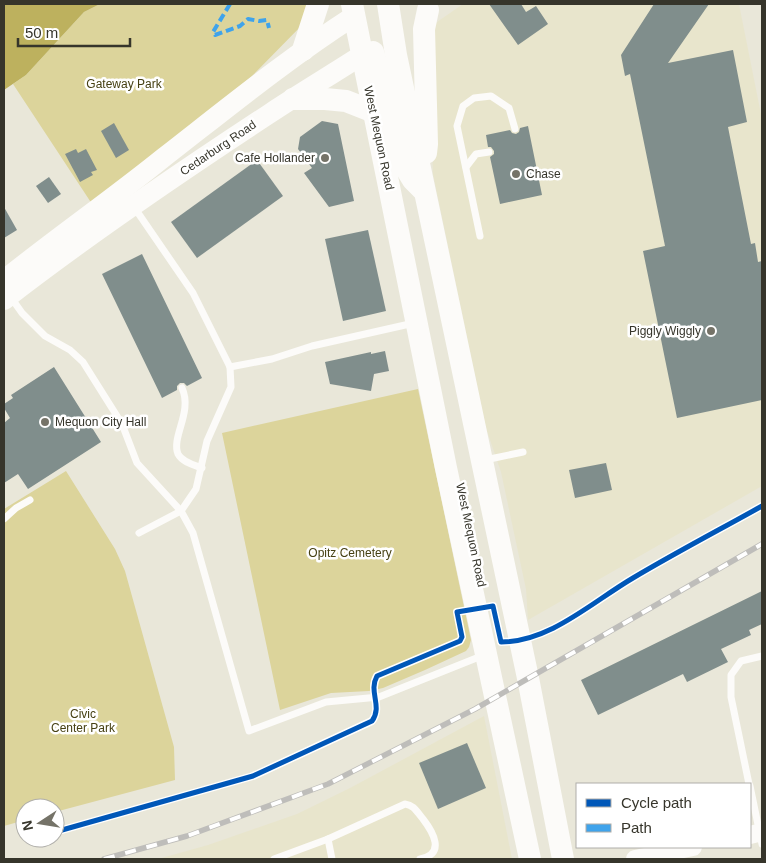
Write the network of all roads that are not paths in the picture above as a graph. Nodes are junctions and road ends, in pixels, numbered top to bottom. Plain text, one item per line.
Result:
1 (318, 4) edge
2 (369, 6) edge
3 (433, 7) edge
4 (393, 34) junction
5 (303, 50) junction
6 (367, 52) junction
7 (293, 99) junction
8 (374, 112) junction
9 (515, 129) dead end
10 (489, 152) dead end
11 (466, 167) junction
12 (424, 186) junction
13 (128, 198) junction
14 (480, 236) dead end
15 (5, 291) edge
16 (416, 322) junction
17 (230, 367) junction
18 (182, 388) dead end
19 (523, 452) dead end
20 (482, 461) junction
21 (202, 468) junction
22 (446, 468) junction
23 (30, 500) dead end
24 (181, 511) junction
25 (4, 520) edge
26 (139, 533) dead end
27 (487, 654) junction
28 (762, 656) edge
29 (750, 783) edge
30 (751, 791) edge
31 (758, 836) edge
32 (328, 839) junction
33 (689, 848) edge
34 (274, 859) edge
35 (332, 859) edge
36 (420, 859) edge
37 (530, 859) edge
38 (564, 859) edge
39 (635, 859) edge

1 - 5 main road
2 - 4 main road
2 - 5 main road, Cedarburg Road
2 - 6 main road, West Mequon Road
3 - 4 main road, Cedarburg Road
3 - 12 main road
4 - 6 main road, Cedarburg Road
4 - 12 main road, West Mequon Road
5 - 13 main road, Cedarburg Road
6 - 7 main road, Cedarburg Road
6 - 8 main road, West Mequon Road
6 - 12 main road
7 - 8 main road
7 - 13 main road, Cedarburg Road
8 - 16 main road, West Mequon Road
9 - 11 lane
10 - 11 lane
11 - 14 lane
12 - 20 main road, West Mequon Road
13 - 15 main road, Cedarburg Road
13 - 17 lane
15 - 24 lane
16 - 17 lane
16 - 22 main road, West Mequon Road
17 - 21 lane
18 - 21 lane
19 - 20 lane
20 - 22 main road
20 - 38 main road, West Mequon Road
21 - 24 lane
22 - 27 main road, West Mequon Road
23 - 25 lane
24 - 26 lane
24 - 27 lane
27 - 37 main road, West Mequon Road
28 - 29 lane
30 - 31 lane
32 - 34 lane
32 - 35 lane
32 - 36 lane
33 - 39 street

